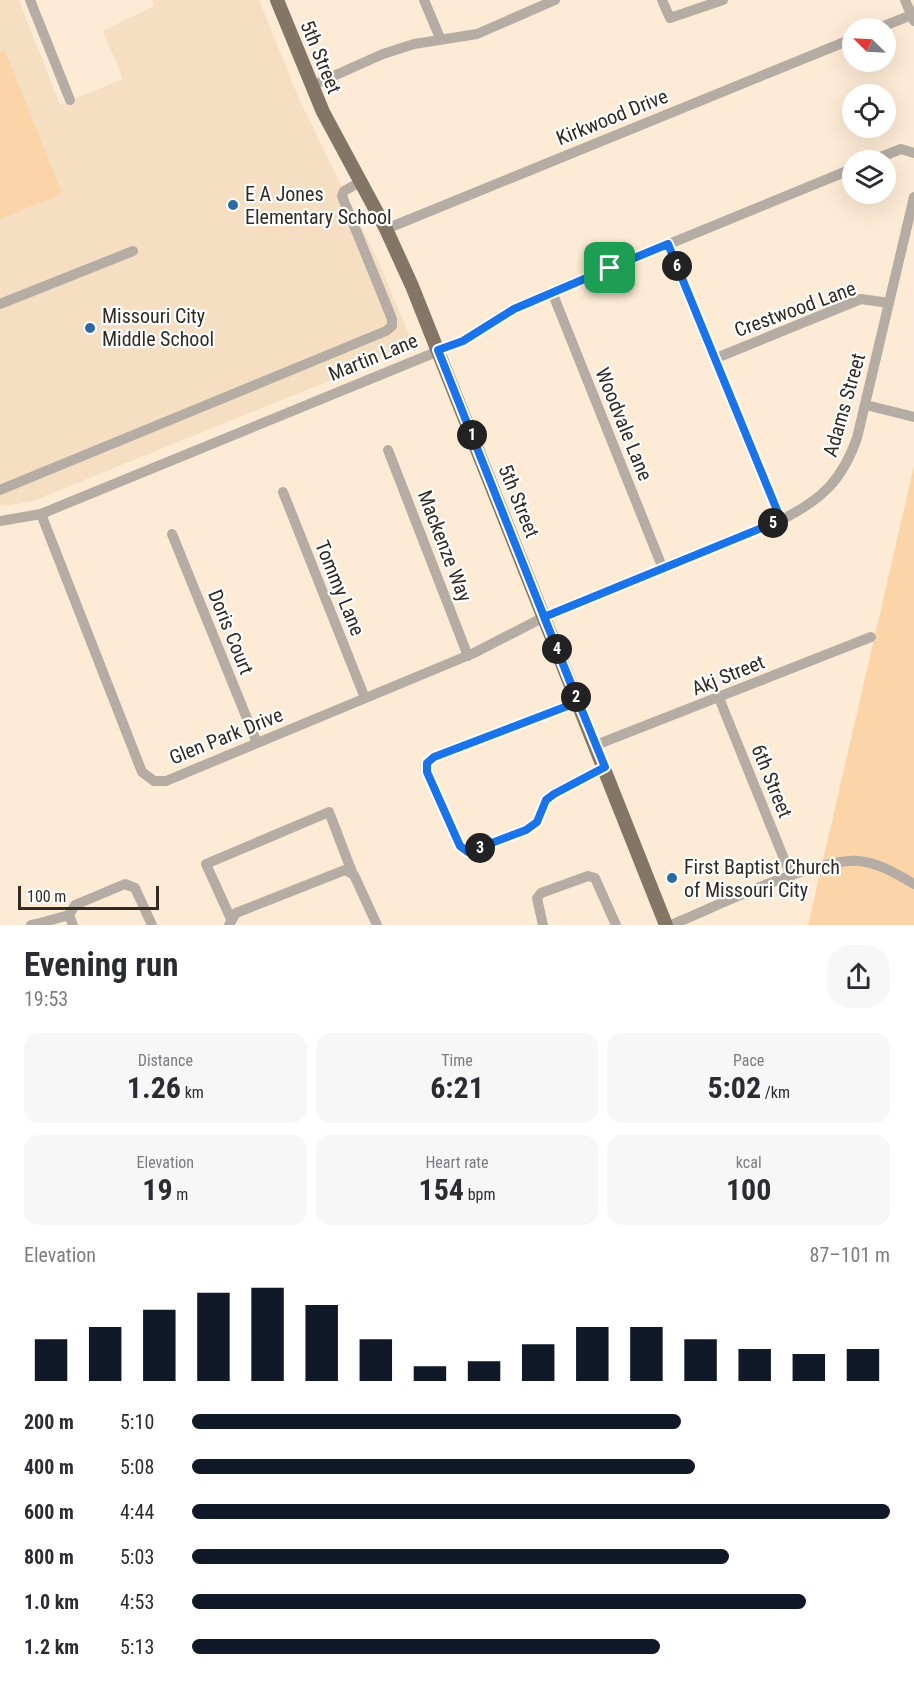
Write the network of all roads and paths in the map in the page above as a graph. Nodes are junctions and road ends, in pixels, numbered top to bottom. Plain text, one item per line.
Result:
1 (30, 0) edge
2 (277, 0) edge
3 (424, 0) edge
4 (555, 0) edge
5 (662, 0) edge
6 (723, 0) edge
7 (905, 0) edge
8 (913, 17) edge
9 (896, 22) edge
10 (440, 38) junction
11 (842, 43) edge
12 (311, 86) junction
13 (70, 100) dead end
14 (896, 151) edge
15 (914, 153) edge
16 (842, 173) edge
17 (360, 182) junction
18 (914, 196) edge
19 (386, 229) junction
20 (668, 244) junction
21 (133, 251) dead end
22 (552, 292) junction
23 (889, 303) junction
24 (0, 304) edge
25 (438, 350) junction
26 (714, 358) junction
27 (866, 405) junction
28 (914, 417) edge
29 (388, 450) dead end
30 (0, 490) edge
31 (283, 492) dead end
32 (41, 514) junction
33 (781, 520) junction
34 (0, 521) edge
35 (172, 534) dead end
36 (663, 569) junction
37 (544, 617) junction
38 (871, 636) dead end
39 (468, 656) junction
40 (365, 698) junction
41 (719, 698) junction
42 (578, 702) junction
43 (256, 743) junction
44 (596, 745) junction
45 (605, 767) junction
46 (352, 872) junction
47 (791, 876) junction
48 (914, 884) edge
49 (71, 920) edge
50 (230, 922) edge
51 (44, 923) edge
52 (31, 925) edge
53 (152, 925) edge
54 (377, 925) edge
55 (543, 925) edge
56 (616, 925) edge
57 (666, 925) edge
58 (671, 925) edge

1 - 13 street
2 - 12 main road, 5th Street
3 - 10 street
4 - 10 street
5 - 6 street
7 - 8 street
8 - 9 street
10 - 12 street
11 - 19 street, Kirkwood Drive
12 - 17 main road, 5th Street
14 - 15 street
16 - 20 street, Martin Lane
17 - 19 main road, 5th Street
17 - 30 street
18 - 23 street, Adams Street
19 - 25 main road, 5th Street
20 - 22 street, Martin Lane
20 - 26 street
21 - 24 street
22 - 25 street, Martin Lane
22 - 36 street, Woodvale Lane
23 - 26 street, Crestwood Lane
23 - 27 street, Adams Street
25 - 32 street, Martin Lane
25 - 37 main road, 5th Street
26 - 33 street
27 - 28 street
27 - 33 street, Adams Street
29 - 39 street, Mackenze Way
31 - 40 street, Tommy Lane
32 - 34 street, Martin Lane
32 - 43 street, Glen Park Drive
33 - 36 street, Adams Street
35 - 43 street, Doris Court
36 - 37 street, Adams Street
37 - 39 street, Glen Park Drive
37 - 42 main road, 5th Street
38 - 41 street, Akj Street
39 - 40 street, Glen Park Drive
40 - 43 street, Glen Park Drive
41 - 44 street, Akj Street
41 - 47 street, 6th Street
42 - 44 main road, 5th Street
42 - 45 street
44 - 45 main road, 5th Street
45 - 57 main road, 5th Street
46 - 50 street
46 - 50 street
46 - 54 street
47 - 48 street
47 - 58 street
49 - 51 street
49 - 53 street
51 - 52 street
55 - 56 street

